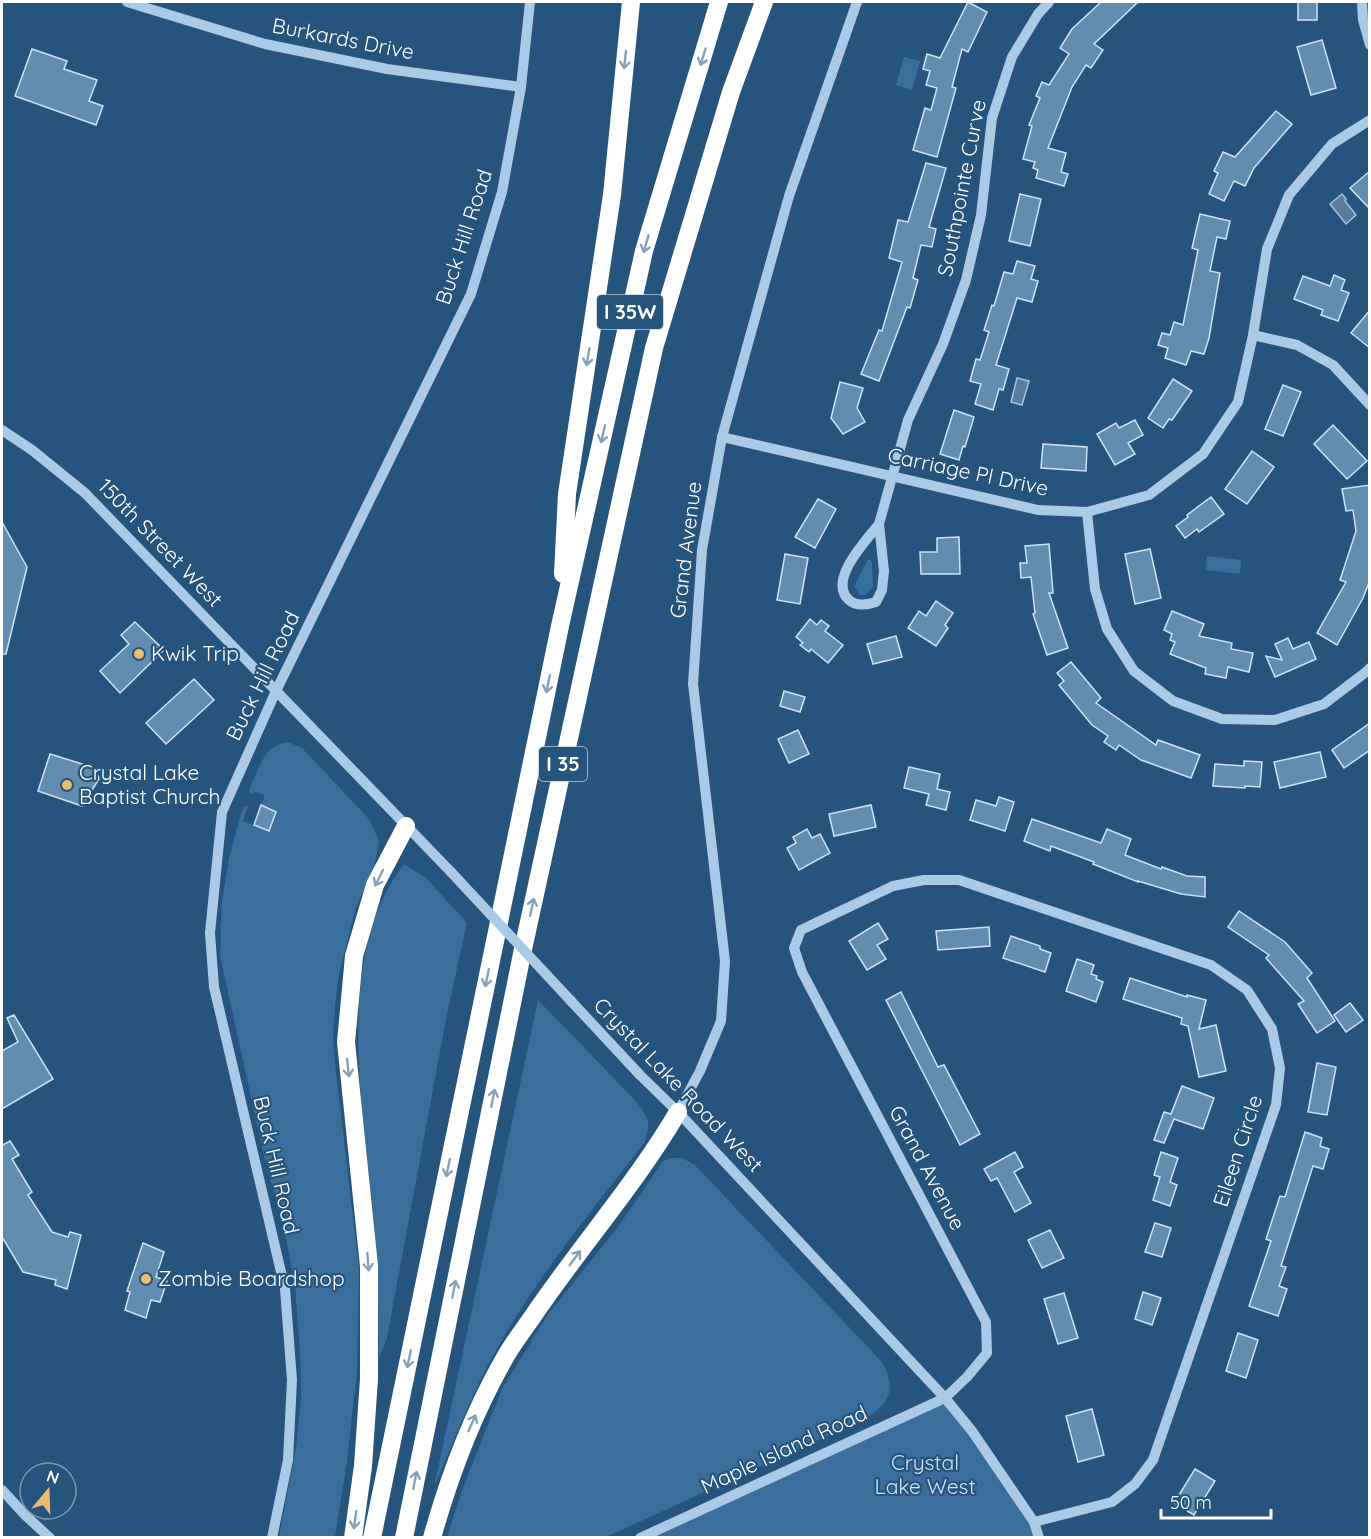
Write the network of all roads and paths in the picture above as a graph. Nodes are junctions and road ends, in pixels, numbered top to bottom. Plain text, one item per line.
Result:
1 (127, 2) edge
2 (530, 2) edge
3 (631, 2) edge
4 (720, 2) edge
5 (764, 2) edge
6 (857, 2) edge
7 (1049, 2) edge
8 (1362, 2) edge
9 (1370, 45) edge
10 (521, 87) junction
11 (1370, 120) edge
12 (1253, 335) junction
13 (1370, 405) edge
14 (3, 432) edge
15 (722, 437) junction
16 (892, 477) junction
17 (1087, 512) junction
18 (879, 524) junction
19 (560, 626) junction
20 (1370, 668) edge
21 (276, 691) junction
22 (406, 826) junction
23 (794, 948) joint
24 (678, 1112) junction
25 (945, 1398) junction
26 (2, 1490) edge
27 (1034, 1522) junction
28 (50, 1538) edge
29 (272, 1538) edge
30 (352, 1538) edge
31 (372, 1538) edge
32 (404, 1538) edge
33 (432, 1538) edge
34 (640, 1538) edge
35 (1039, 1538) edge

1 - 10 street, Burkards Drive
2 - 10 street, Buck Hill Road
3 -> 19 highway
4 -> 19 highway, I 35W
32 -> 5 highway, I 35
6 - 15 street, Grand Avenue
7 - 16 street, Southpointe Curve
8 - 9 street
10 - 21 street, Buck Hill Road
11 - 12 street, Carriage Pl Drive
12 - 13 street
12 - 17 street, Carriage Pl Drive
14 - 21 street, 150th Street West
15 - 16 street, Carriage Pl Drive
15 - 24 street, Grand Avenue
16 - 17 street, Carriage Pl Drive
16 - 18 street, Southpointe Curve
17 - 20 street
18 - 18 street, Southpointe Curve
19 -> 31 highway, I 35
21 - 22 street, Crystal Lake Road West
21 - 29 street, Buck Hill Road
22 - 24 street, Crystal Lake Road West, bridge
22 -> 30 highway
23 - 25 street, Grand Avenue
23 - 27 street, Eileen Circle
24 - 25 street, Crystal Lake Road West
33 -> 24 highway
25 - 27 street, Crystal Lake Road West
25 - 34 street, Maple Island Road
26 - 28 street
27 - 35 street, Crystal Lake Road West

